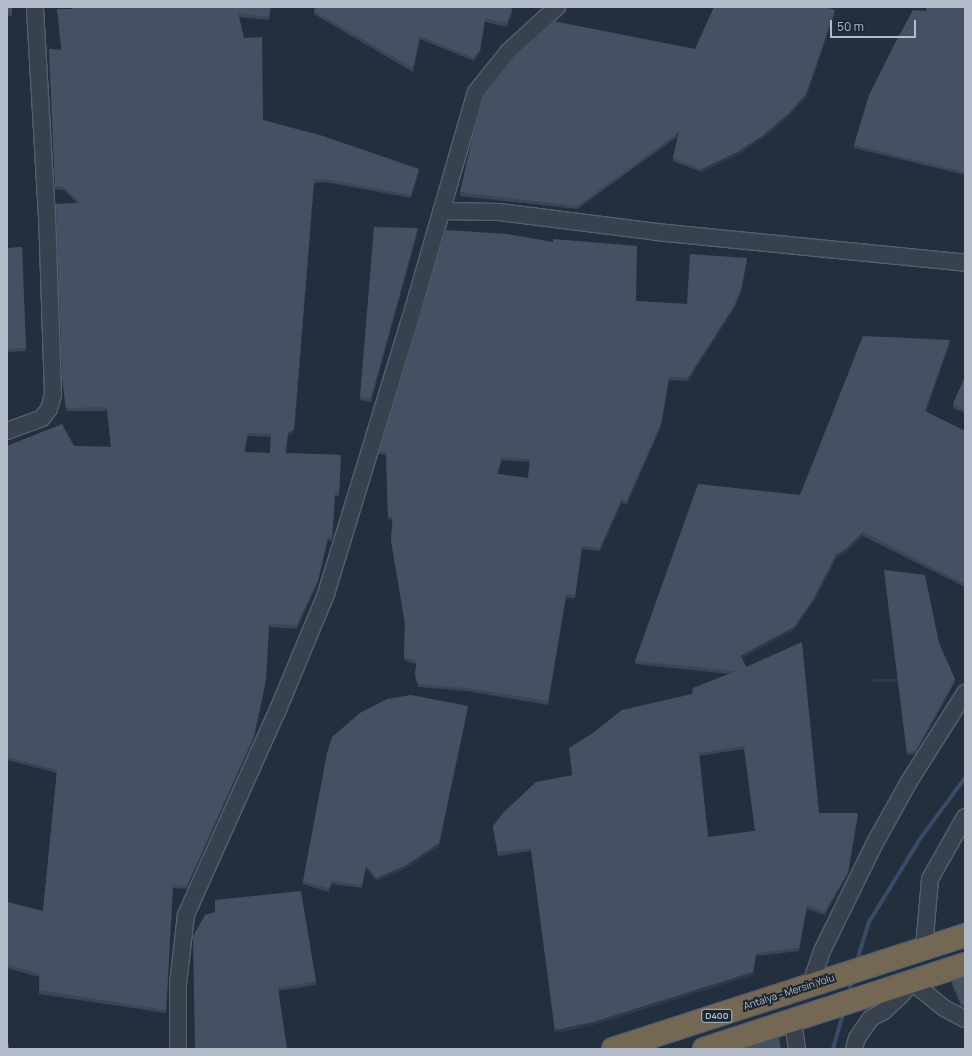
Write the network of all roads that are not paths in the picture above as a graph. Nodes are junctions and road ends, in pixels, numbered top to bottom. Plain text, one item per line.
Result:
1 (35, 7) edge
2 (557, 7) edge
3 (441, 212) junction
4 (965, 263) edge
5 (7, 431) edge
6 (965, 693) edge
7 (965, 817) edge
8 (965, 935) edge
9 (924, 948) junction
10 (965, 964) edge
11 (912, 982) junction
12 (816, 984) junction
13 (965, 1019) edge
14 (793, 1021) junction
15 (178, 1049) edge
16 (613, 1049) edge
17 (704, 1049) edge
18 (797, 1049) edge
19 (854, 1049) edge

1 - 5 street
2 - 3 street
3 - 4 street
3 - 15 street
6 - 12 street
7 - 9 street
8 - 9 highway, Antalya - Mersin Yolu / D400
9 - 12 highway, Antalya - Mersin Yolu / D400
10 - 11 highway
11 - 13 street
11 - 14 highway
11 - 19 street
12 - 16 highway, Antalya - Mersin Yolu / D400
14 - 17 highway
14 - 18 street

